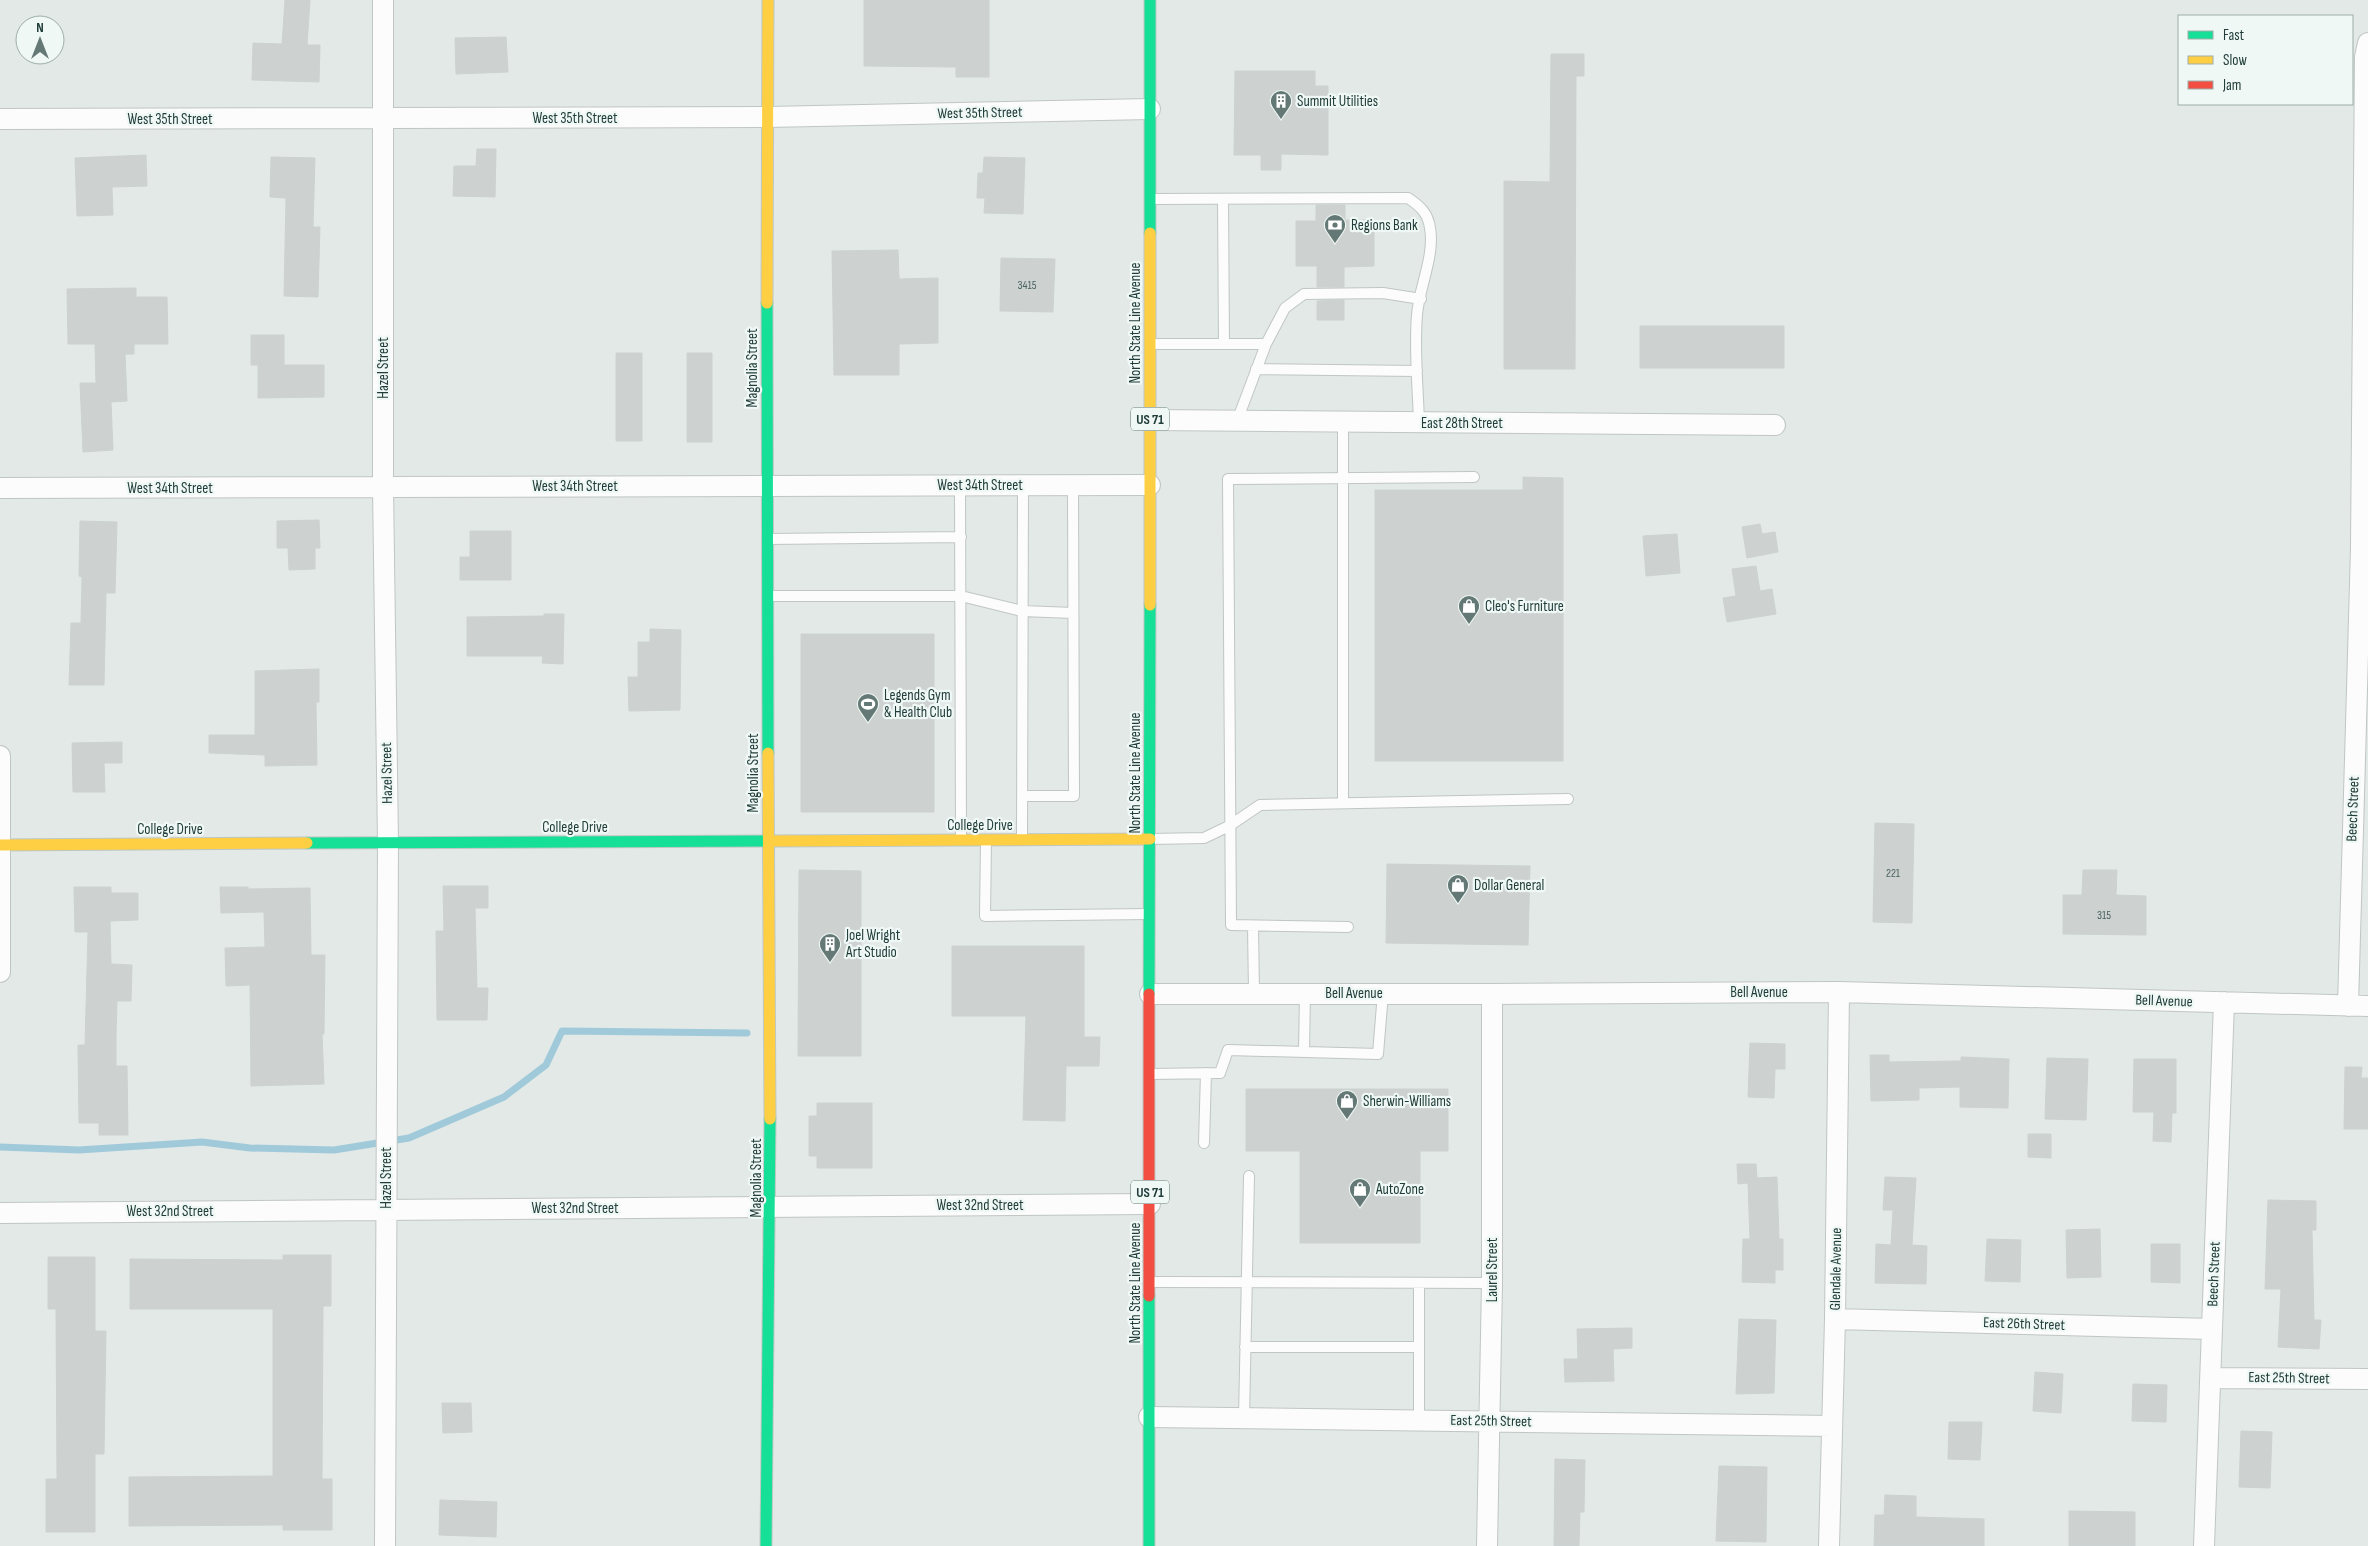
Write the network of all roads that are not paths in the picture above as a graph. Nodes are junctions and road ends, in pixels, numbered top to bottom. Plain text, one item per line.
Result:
1 (383, 0) edge
2 (768, 0) edge
3 (1150, 0) edge
4 (2368, 43) edge
5 (1150, 110) junction
6 (768, 117) junction
7 (383, 118) junction
8 (0, 119) edge
9 (1150, 199) junction
10 (1223, 199) junction
11 (1421, 299) junction
12 (1150, 344) junction
13 (1224, 344) junction
14 (1266, 344) junction
15 (1256, 370) junction
16 (1417, 371) junction
17 (1150, 420) junction
18 (1237, 421) junction
19 (1343, 422) junction
20 (1419, 423) junction
21 (1775, 425) dead end
22 (1474, 477) dead end
23 (1343, 478) junction
24 (1023, 485) junction
25 (1073, 485) junction
26 (1150, 485) junction
27 (766, 486) junction
28 (960, 486) junction
29 (383, 487) junction
30 (0, 488) edge
31 (960, 537) junction
32 (766, 539) junction
33 (2364, 548) edge
34 (767, 596) junction
35 (960, 596) junction
36 (1022, 611) junction
37 (1073, 613) junction
38 (0, 756) edge
39 (1022, 796) junction
40 (1568, 800) dead end
41 (1343, 803) junction
42 (1229, 826) junction
43 (1150, 839) junction
44 (961, 840) junction
45 (986, 840) junction
46 (1022, 840) junction
47 (769, 842) junction
48 (388, 843) junction
49 (1, 845) edge
50 (1150, 914) junction
51 (1253, 926) junction
52 (1348, 927) dead end
53 (0, 972) edge
54 (1839, 992) junction
55 (1254, 993) junction
56 (1304, 993) junction
57 (1383, 993) junction
58 (1150, 994) junction
59 (1492, 994) junction
60 (2224, 1002) junction
61 (2348, 1006) junction
62 (2368, 1006) edge
63 (1304, 1052) junction
64 (1206, 1073) junction
65 (1150, 1074) junction
66 (1204, 1143) dead end
67 (1249, 1176) dead end
68 (1150, 1204) junction
69 (771, 1206) junction
70 (386, 1210) junction
71 (0, 1213) edge
72 (1247, 1281) junction
73 (1150, 1282) junction
74 (1419, 1283) junction
75 (1492, 1283) junction
76 (1835, 1319) junction
77 (2212, 1329) junction
78 (1245, 1347) junction
79 (1419, 1347) junction
80 (2210, 1378) junction
81 (2368, 1379) edge
82 (1149, 1417) junction
83 (1244, 1418) junction
84 (1419, 1420) junction
85 (1489, 1421) junction
86 (1832, 1426) junction
87 (385, 1546) edge
88 (766, 1546) edge
89 (1149, 1546) edge
90 (1487, 1546) edge
91 (1829, 1546) edge
92 (2204, 1546) edge

1 - 7 street, Hazel Street
2 - 6 street, Magnolia Street
3 - 5 street, North State Line Avenue / US 71
4 - 33 street, Beech Street
5 - 6 street, West 35th Street
5 - 9 street, North State Line Avenue / US 71
6 - 7 street, West 35th Street
6 - 27 street, Magnolia Street
7 - 8 street, West 35th Street
7 - 29 street, Hazel Street
9 - 10 lane
9 - 12 street, North State Line Avenue / US 71
10 - 11 lane
10 - 13 lane
11 - 14 lane
11 - 16 lane
12 - 13 lane
12 - 17 street, North State Line Avenue / US 71
13 - 14 lane
14 - 15 lane
15 - 16 lane
15 - 18 lane
16 - 20 lane
17 - 18 street, East 28th Street
17 - 26 street, North State Line Avenue / US 71
18 - 19 street, East 28th Street
19 - 20 street, East 28th Street
19 - 23 lane
20 - 21 street, East 28th Street
22 - 23 lane
23 - 41 lane
23 - 42 lane
24 - 25 street, West 34th Street
24 - 28 street, West 34th Street
24 - 36 lane
25 - 26 street, West 34th Street
25 - 37 lane
26 - 43 street, North State Line Avenue / US 71
27 - 28 street, West 34th Street
27 - 29 street, West 34th Street
27 - 32 street, Magnolia Street
28 - 31 lane
29 - 30 street, West 34th Street
29 - 48 street, Hazel Street
31 - 32 lane
31 - 35 lane
32 - 34 street, Magnolia Street
33 - 61 street, Beech Street
34 - 35 lane
34 - 47 street, Magnolia Street
35 - 36 lane
35 - 44 lane
36 - 37 lane
36 - 39 lane
37 - 39 lane
38 - 49 street
39 - 46 lane
40 - 41 lane
41 - 42 lane
42 - 43 lane
42 - 51 lane
43 - 46 street, College Drive
43 - 50 street, North State Line Avenue / US 71
44 - 45 street, College Drive
44 - 47 street, College Drive
45 - 46 street, College Drive
45 - 50 lane
47 - 48 street, College Drive
47 - 69 street, Magnolia Street
48 - 49 street, College Drive
48 - 70 street, Hazel Street
49 - 53 street
50 - 58 street, North State Line Avenue / US 71
51 - 52 lane
51 - 55 lane
54 - 59 street, Bell Avenue
54 - 60 street, Bell Avenue
54 - 76 street, Glendale Avenue
55 - 56 street, Bell Avenue
55 - 58 street, Bell Avenue
56 - 57 street, Bell Avenue
56 - 63 lane
57 - 59 street, Bell Avenue
57 - 63 lane
58 - 65 street, North State Line Avenue / US 71
59 - 75 street, Laurel Street
60 - 61 street, Bell Avenue
60 - 77 street, Beech Street
61 - 62 street, Bell Avenue
63 - 64 lane
64 - 65 lane
64 - 66 lane
65 - 68 street, North State Line Avenue / US 71
67 - 72 lane
68 - 69 street, West 32nd Street
68 - 73 street, North State Line Avenue / US 71
69 - 70 street, West 32nd Street
69 - 88 street, Magnolia Street
70 - 71 street, West 32nd Street
70 - 87 street, Hazel Street
72 - 73 lane
72 - 74 lane
72 - 78 lane
73 - 82 street, North State Line Avenue / US 71
74 - 75 lane
74 - 79 lane
75 - 85 street, Laurel Street
76 - 77 street, East 26th Street
76 - 86 street, Glendale Avenue
77 - 80 street, Beech Street
78 - 79 lane
78 - 83 lane
79 - 84 lane
80 - 81 street, East 25th Street
80 - 92 street, Beech Street
82 - 83 street, East 25th Street
82 - 89 street, North State Line Avenue / US 71
83 - 84 street, East 25th Street
84 - 85 street, East 25th Street
85 - 86 street, East 25th Street
85 - 90 street, Laurel Street
86 - 91 street, Glendale Avenue

